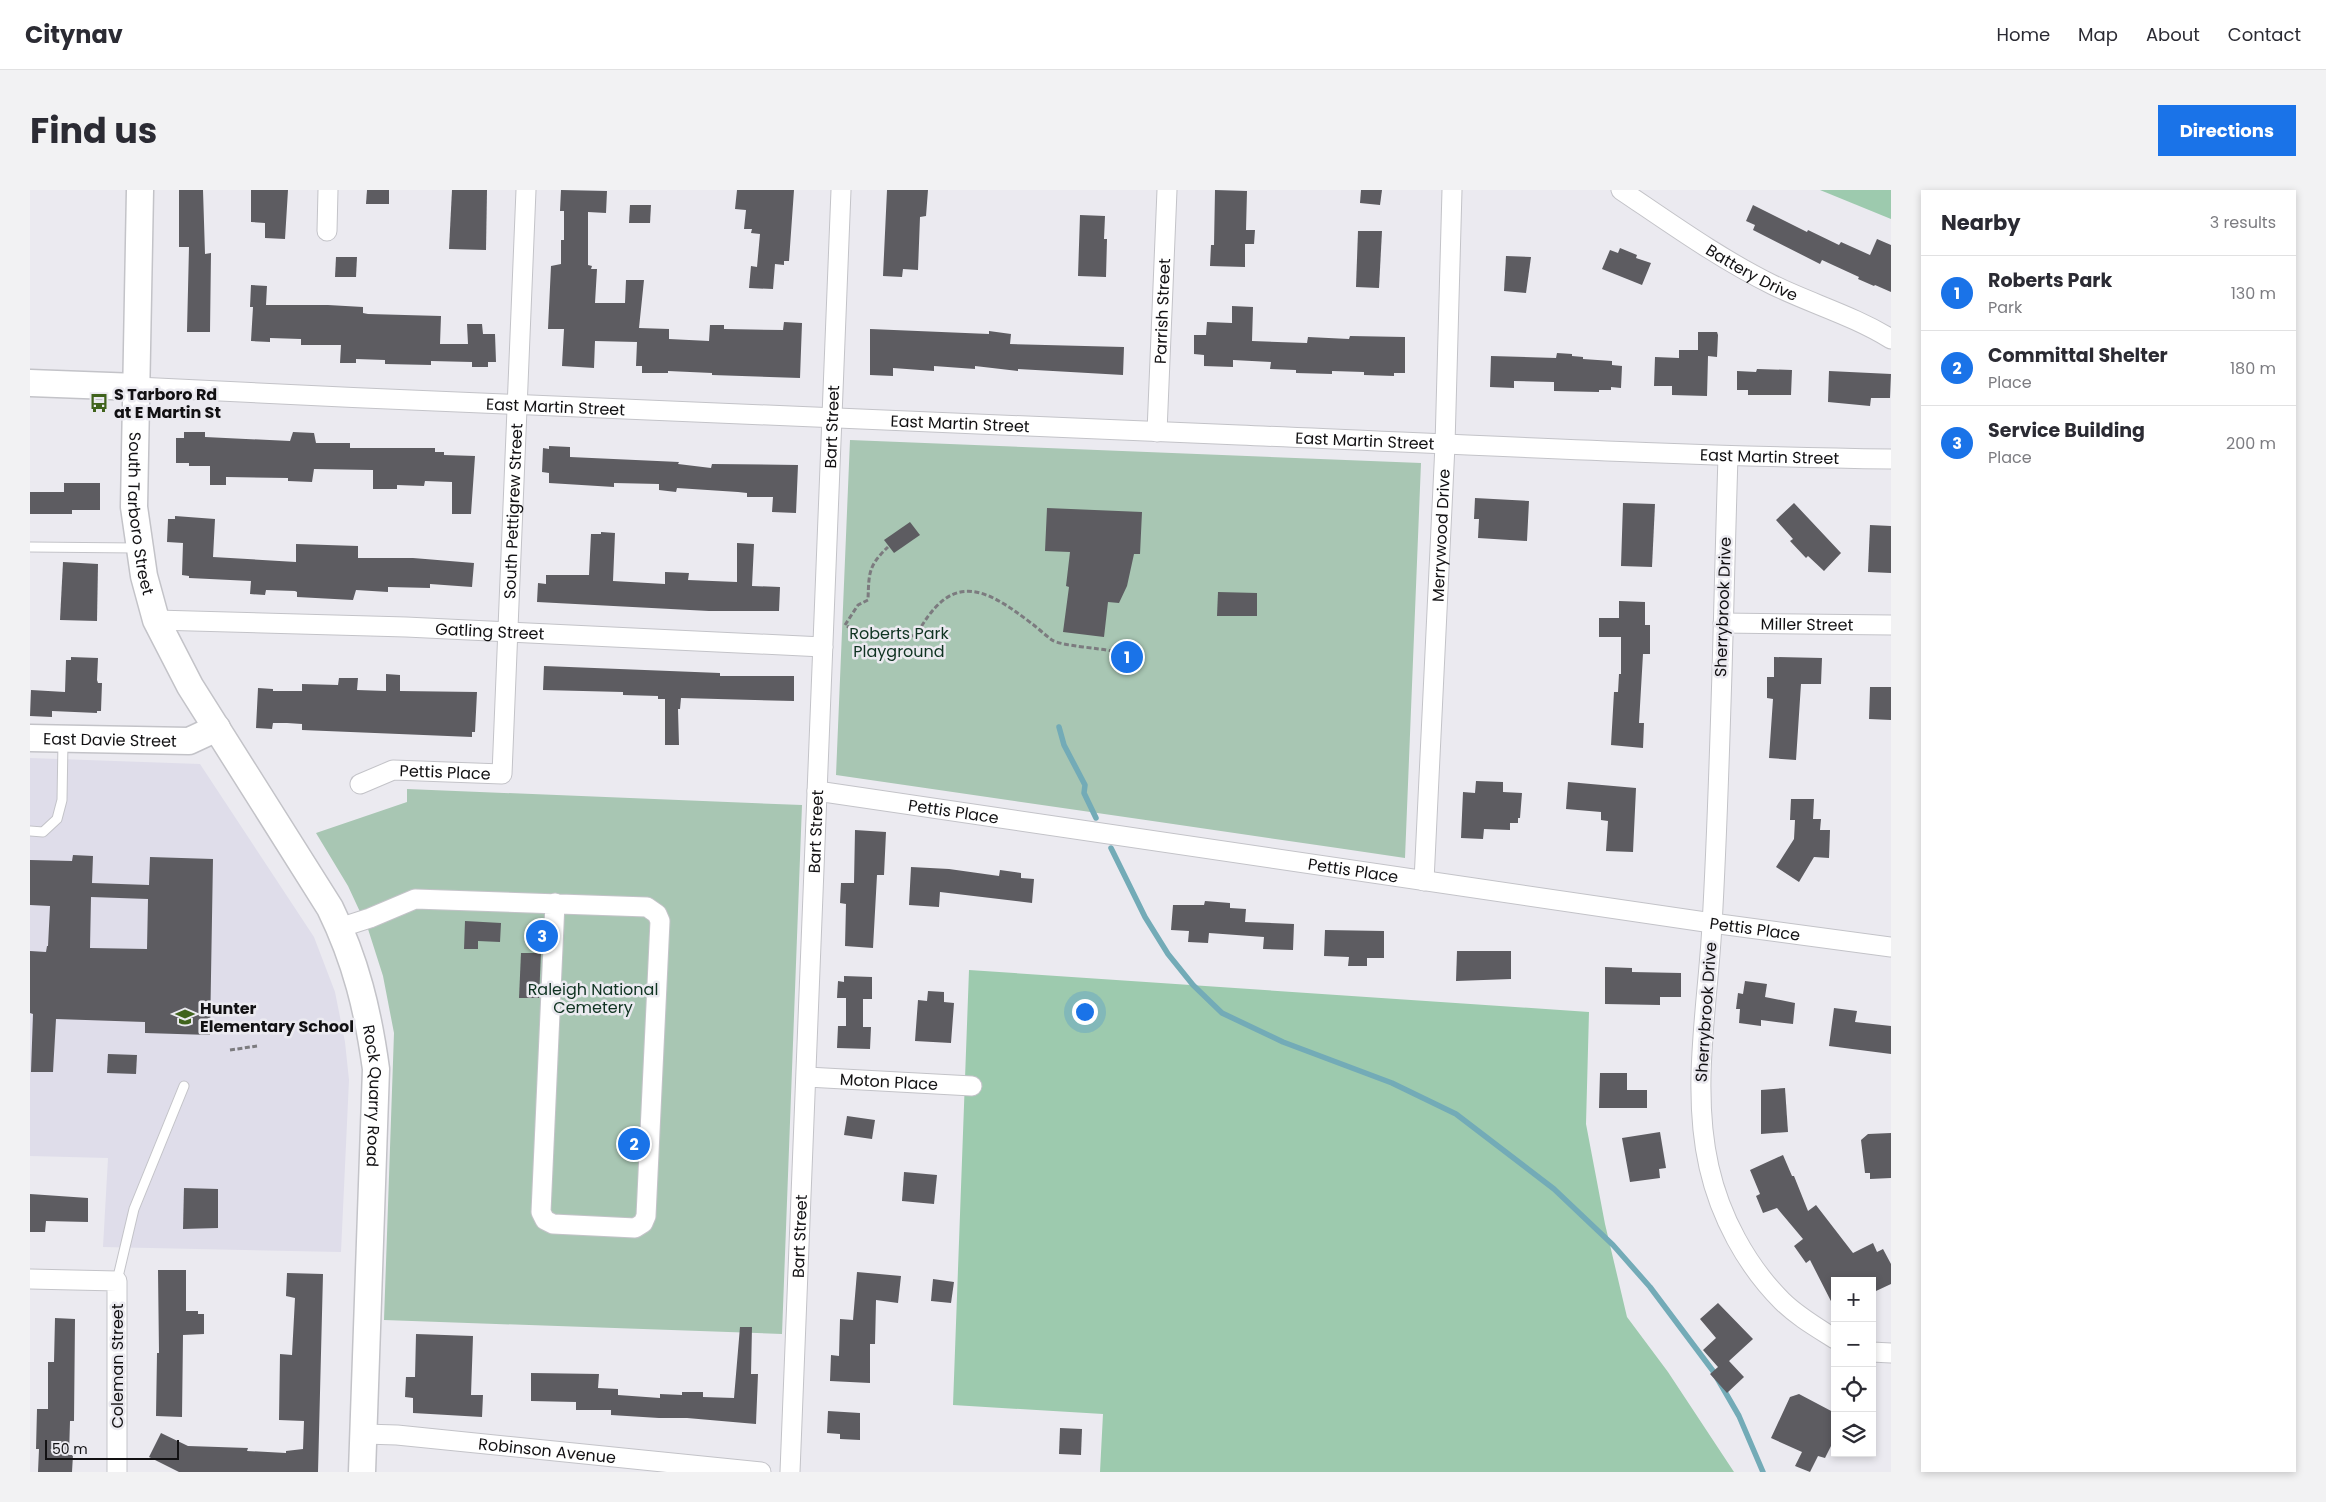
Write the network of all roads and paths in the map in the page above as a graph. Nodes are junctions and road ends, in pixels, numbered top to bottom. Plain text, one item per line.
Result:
1 (140, 190) edge
2 (328, 190) edge
3 (526, 190) edge
4 (841, 190) edge
5 (1167, 190) edge
6 (1452, 190) edge
7 (1621, 190) edge
8 (327, 231) dead end
9 (1891, 339) edge
10 (30, 383) edge
11 (137, 387) junction
12 (517, 406) junction
13 (831, 417) junction
14 (1157, 432) junction
15 (1445, 445) junction
16 (1728, 457) junction
17 (1891, 459) edge
18 (888, 546) dead end
19 (30, 547) edge
20 (138, 548) junction
21 (156, 620) junction
22 (1722, 623) junction
23 (824, 624) junction
24 (1891, 625) edge
25 (847, 626) junction
26 (508, 632) junction
27 (824, 647) junction
28 (1112, 651) dead end
29 (217, 728) junction
30 (30, 738) edge
31 (64, 739) junction
32 (502, 774) joint
33 (360, 784) dead end
34 (817, 792) junction
35 (30, 831) edge
36 (1424, 881) junction
37 (555, 903) junction
38 (1712, 924) junction
39 (339, 928) junction
40 (1891, 947) edge
41 (257, 1046) dead end
42 (230, 1050) dead end
43 (807, 1077) junction
44 (184, 1086) dead end
45 (972, 1086) dead end
46 (30, 1279) edge
47 (117, 1285) junction
48 (1831, 1337) edge
49 (1876, 1352) edge
50 (1891, 1353) edge
51 (364, 1434) junction
52 (117, 1472) edge
53 (362, 1472) edge
54 (761, 1472) edge
55 (790, 1472) edge

1 - 11 main road, South Tarboro Street
2 - 8 street
3 - 12 street, South Pettigrew Street
4 - 13 street, Bart Street
5 - 14 street, Parrish Street
6 - 15 street, Merrywood Drive
7 - 9 street, Battery Drive
10 - 11 main road, East Martin Street
11 - 12 street, East Martin Street
11 - 20 main road, South Tarboro Street
12 - 13 street, East Martin Street
12 - 26 street, South Pettigrew Street
13 - 14 street, East Martin Street
13 - 23 street, Bart Street
14 - 15 street, East Martin Street
15 - 16 street, East Martin Street
15 - 36 street, Merrywood Drive
16 - 17 street, East Martin Street
16 - 22 street, Sherrybrook Drive
18 - 25 path
19 - 20 lane
20 - 21 main road, South Tarboro Street
21 - 26 street, Gatling Street
21 - 29 main road, South Tarboro Street
22 - 24 street, Miller Street
22 - 38 street, Sherrybrook Drive
23 - 25 path
23 - 27 street, Bart Street
25 - 28 path
26 - 27 street, Gatling Street
26 - 32 street, South Pettigrew Street
27 - 34 street, Bart Street
29 - 31 main road, East Davie Street
29 - 39 main road, Rock Quarry Road
30 - 31 main road, East Davie Street
31 - 35 lane
32 - 33 street, Pettis Place
34 - 36 street, Pettis Place
34 - 43 street, Bart Street
36 - 38 street, Pettis Place
37 - 37 street
37 - 39 street
38 - 40 street, Pettis Place
38 - 48 street, Sherrybrook Drive
39 - 51 main road, Rock Quarry Road
41 - 42 path
43 - 45 street, Moton Place
43 - 55 street, Bart Street
44 - 47 lane
46 - 47 street
47 - 52 street, Coleman Street
49 - 50 street
51 - 53 main road, Rock Quarry Road
51 - 54 street, Robinson Avenue

